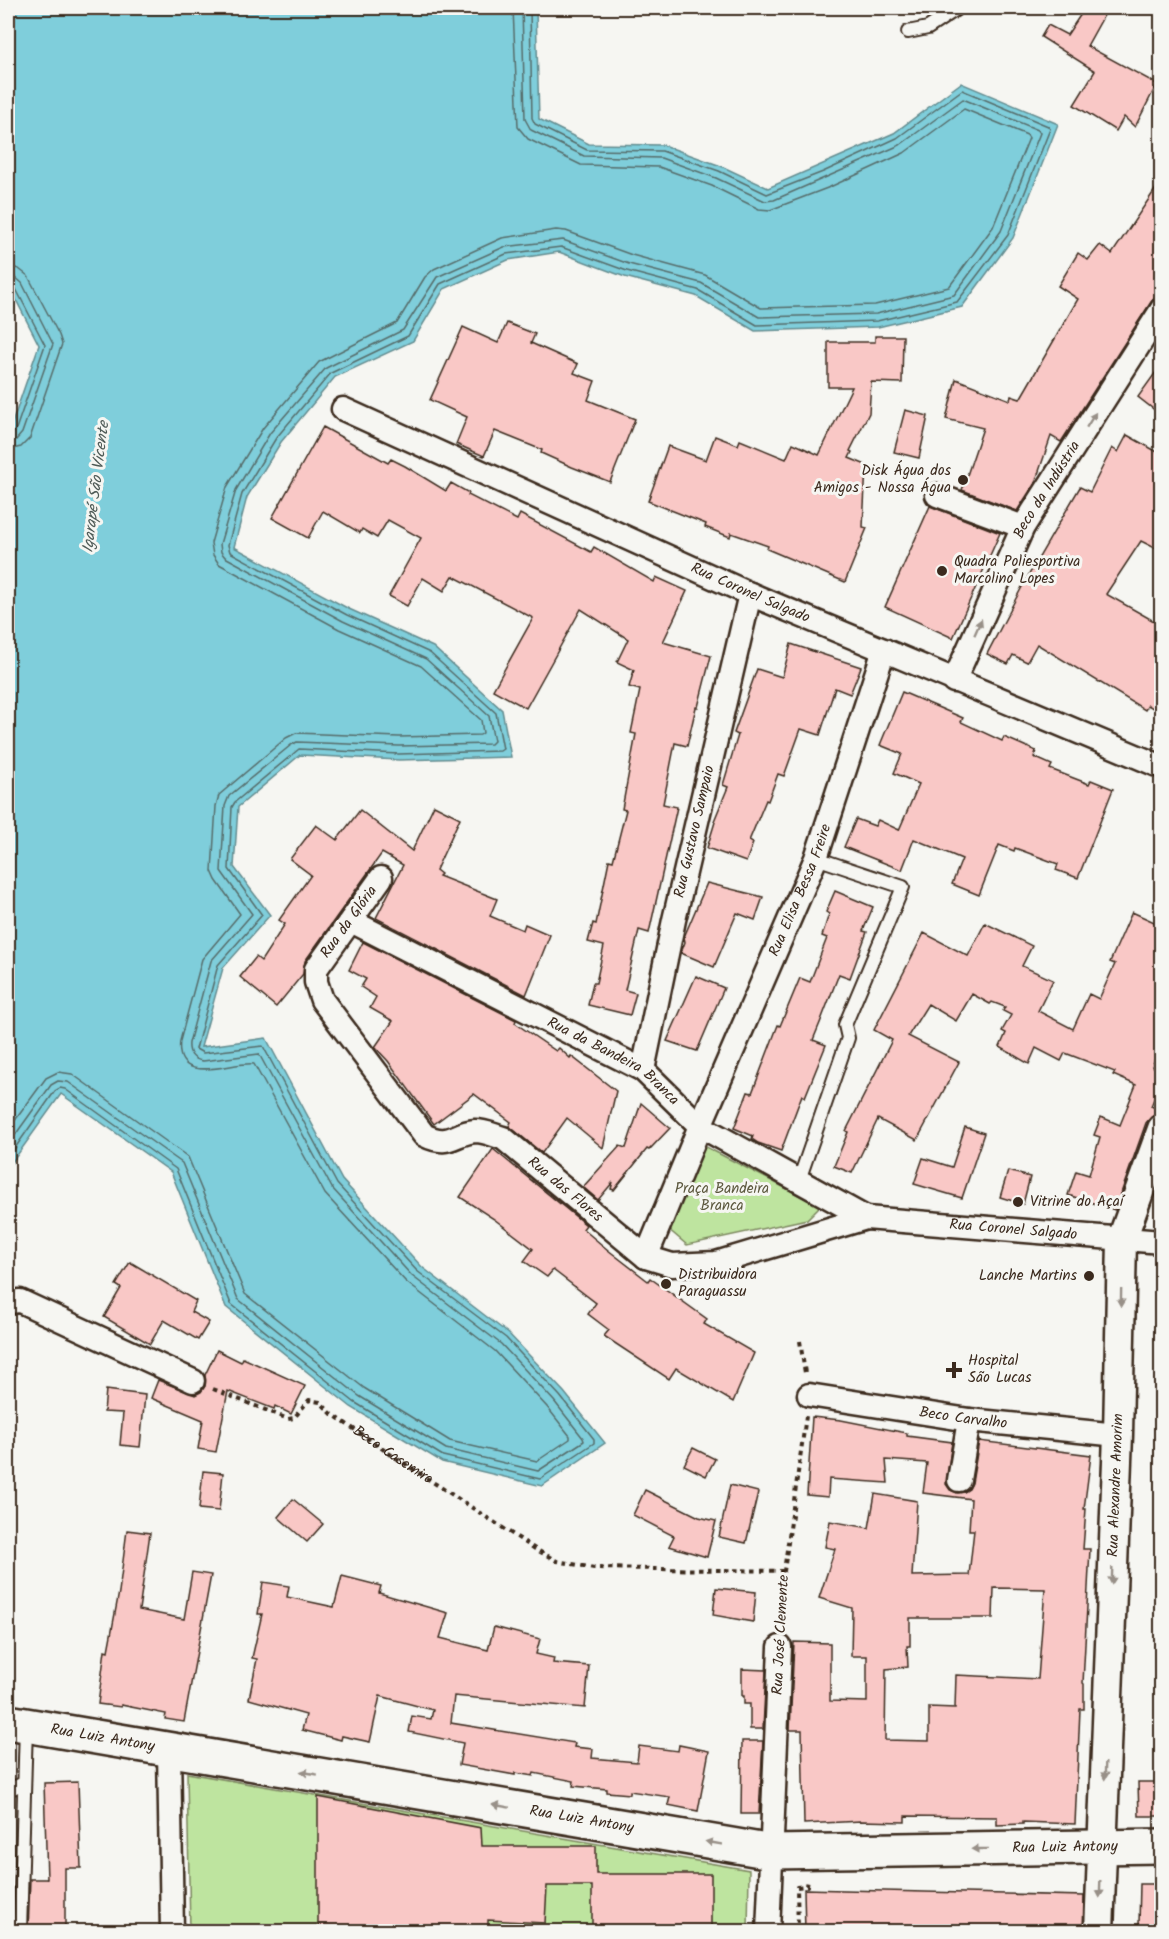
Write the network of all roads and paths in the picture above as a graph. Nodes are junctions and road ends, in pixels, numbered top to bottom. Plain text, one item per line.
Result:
1 (958, 8) edge
2 (908, 32) dead end
3 (1161, 309) edge
4 (343, 409) dead end
5 (937, 495) dead end
6 (1023, 528) junction
7 (750, 594) junction
8 (885, 650) junction
9 (954, 681) junction
10 (1161, 767) edge
11 (816, 858) junction
12 (381, 878) dead end
13 (351, 921) junction
14 (322, 1000) joint
15 (643, 1070) junction
16 (700, 1126) junction
17 (1161, 1129) edge
18 (799, 1180) junction
19 (866, 1218) junction
20 (1122, 1239) junction
21 (1161, 1242) edge
22 (646, 1257) junction
23 (14, 1301) edge
24 (800, 1341) dead end
25 (193, 1381) joint
26 (809, 1395) junction
27 (969, 1420) junction
28 (1118, 1435) junction
29 (959, 1480) dead end
30 (784, 1571) junction
31 (780, 1647) joint
32 (17, 1723) edge
33 (170, 1749) junction
34 (24, 1783) junction
35 (8, 1790) edge
36 (1161, 1846) edge
37 (1102, 1847) junction
38 (772, 1852) junction
39 (811, 1852) junction
40 (20, 1932) edge
41 (172, 1932) edge
42 (768, 1932) edge
43 (798, 1932) edge
44 (1099, 1932) edge

1 - 2 lane
6 -> 3 street, Beco da Indústria
4 - 7 street, Rua Coronel Salgado
5 - 6 street
9 -> 6 street, Beco da Indústria
7 - 8 street, Rua Coronel Salgado
7 - 15 street, Rua Gustavo Sampaio
8 - 9 street, Rua Coronel Salgado
8 - 11 street, Rua Elisa Bessa Freire
9 - 10 street, Rua Coronel Salgado
11 - 16 street, Rua Elisa Bessa Freire
11 - 18 lane
12 - 13 street, Rua da Glória
13 - 14 street, Rua da Glória
13 - 15 street, Rua da Bandeira Branca
14 - 22 street, Rua das Flores
15 - 16 street, Rua da Bandeira Branca
16 - 18 street, Rua da Bandeira Branca
16 - 22 street, Rua Elisa Bessa Freire
17 - 20 street, Rua Alexandre Amorim
18 - 19 street, Rua da Bandeira Branca
19 - 20 street, Rua Coronel Salgado
19 - 22 street, Rua das Flores
20 - 21 street, Rua Coronel Salgado
20 -> 28 street, Rua Alexandre Amorim
23 - 25 street
24 - 26 path, Rua José Clemente
25 - 30 path, Beco Casemiro
26 - 27 street, Beco Carvalho
26 - 30 path, Rua José Clemente
27 - 28 street, Beco Carvalho
27 - 29 street
28 -> 37 street, Rua Alexandre Amorim
30 - 31 path, Rua José Clemente
31 - 38 street, Rua José Clemente
32 - 33 main road, Rua Luiz Antony
32 - 34 lane
38 -> 33 main road, Rua Luiz Antony
33 - 41 street
34 - 35 lane
34 - 40 lane
36 - 37 main road, Rua Luiz Antony
37 -> 39 main road, Rua Luiz Antony
37 -> 44 street, Rua Alexandre Amorim
38 - 39 main road, Rua Luiz Antony
38 - 42 street, Rua José Clemente
39 - 43 path

